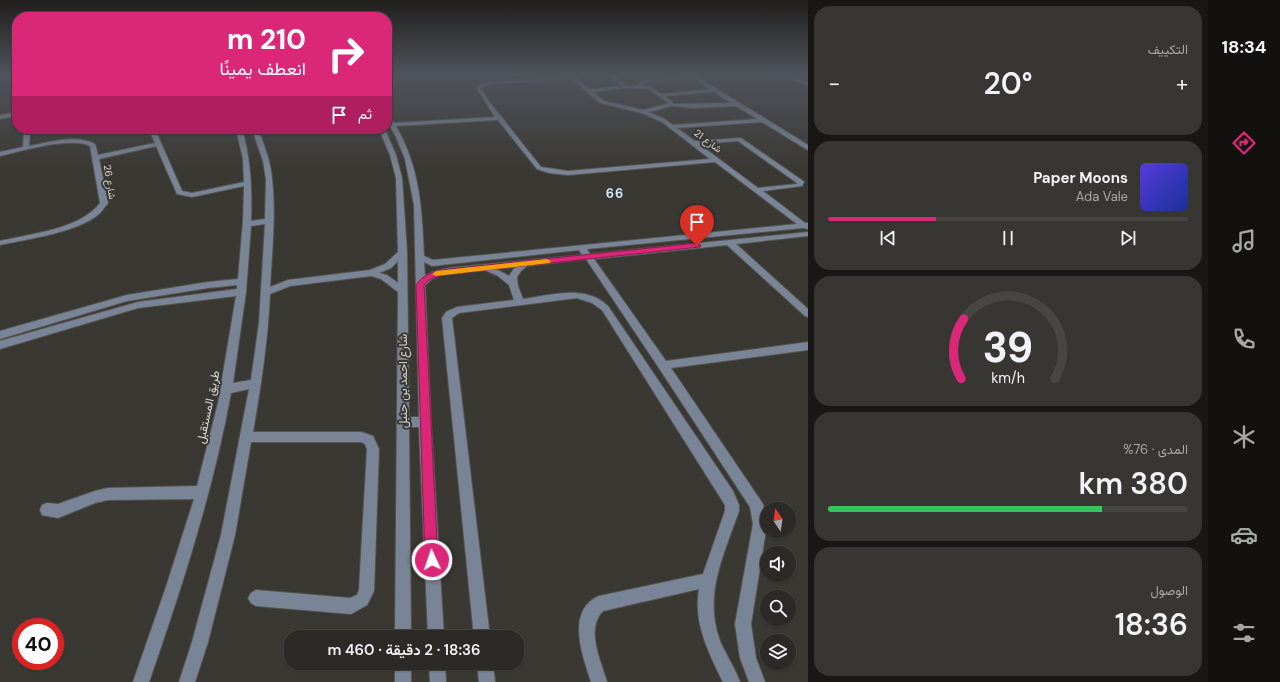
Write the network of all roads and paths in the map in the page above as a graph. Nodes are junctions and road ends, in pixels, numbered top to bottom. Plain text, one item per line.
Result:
1 (491, 106) edge
2 (615, 106) edge
3 (666, 106) edge
4 (739, 106) edge
5 (644, 112) junction
6 (12, 113) edge
7 (0, 114) edge
8 (12, 114) edge
9 (0, 117) edge
10 (499, 118) junction
11 (762, 120) junction
12 (392, 121) edge
13 (392, 125) edge
14 (672, 127) junction
15 (27, 134) edge
16 (154, 134) edge
17 (240, 134) edge
18 (257, 134) edge
19 (384, 134) edge
20 (693, 143) junction
21 (158, 144) junction
22 (808, 148) edge
23 (26, 149) junction
24 (0, 154) edge
25 (95, 158) junction
26 (717, 160) junction
27 (248, 184) junction
28 (756, 190) junction
29 (410, 205) junction
30 (269, 222) junction
31 (247, 224) junction
32 (807, 228) edge
33 (729, 242) junction
34 (0, 243) edge
35 (403, 252) junction
36 (585, 253) junction
37 (420, 257) junction
38 (446, 262) junction
39 (524, 264) junction
40 (485, 268) junction
41 (449, 271) junction
42 (371, 273) junction
43 (267, 278) junction
44 (288, 283) junction
45 (512, 283) junction
46 (420, 285) junction
47 (242, 287) junction
48 (403, 291) junction
49 (266, 292) junction
50 (520, 302) junction
51 (808, 314) edge
52 (0, 335) edge
53 (0, 345) edge
54 (808, 346) edge
55 (663, 365) junction
56 (256, 384) junction
57 (225, 389) junction
58 (404, 422) junction
59 (425, 422) junction
60 (246, 437) junction
61 (202, 492) junction
62 (47, 510) dead end
63 (708, 580) junction
64 (256, 598) dead end
65 (403, 630) edge
66 (436, 630) edge
67 (481, 630) edge
68 (403, 670) edge
69 (437, 670) edge
70 (486, 670) edge
71 (141, 682) edge
72 (187, 682) edge
73 (403, 682) edge
74 (438, 682) edge
75 (487, 682) edge
76 (599, 682) edge
77 (732, 682) edge
78 (757, 682) edge

1 - 10 street
2 - 5 street, شارع 21
3 - 5 street
4 - 11 street
5 - 14 street, شارع 21
6 - 7 street
8 - 9 street
10 - 12 street
10 - 26 street
11 - 14 street
11 - 22 street
13 - 29 street, شارع احمد بن حنبل
14 - 20 street, شارع 21
15 - 23 street
16 - 21 street
17 - 27 street, طريق المستقبل
18 - 30 street
19 - 29 street, شارع احمد بن حنبل
20 - 26 street, شارع 21
20 - 28 street
21 - 25 street
21 - 27 street
23 - 24 street, شارع 26
23 - 25 street, شارع 26
25 - 34 street, شارع 26
26 - 28 street, شارع 21
27 - 31 street, طريق المستقبل
28 - 32 street, شارع 21
29 - 35 street, شارع احمد بن حنبل
29 - 37 street, شارع احمد بن حنبل
30 - 31 street
30 - 43 street
31 - 47 street, طريق المستقبل
32 - 33 street
32 - 36 street
33 - 36 street
33 - 51 street
35 - 42 street
35 - 48 street, شارع احمد بن حنبل
36 - 38 street
36 - 39 street
36 - 55 street
37 - 38 street
37 - 46 street, شارع احمد بن حنبل
38 - 41 street
39 - 40 street
39 - 45 street
40 - 41 street
40 - 45 street
41 - 46 street
42 - 44 street
42 - 48 street
43 - 44 street
43 - 49 street
44 - 49 street
45 - 50 street
46 - 59 street, شارع احمد بن حنبل
47 - 52 street
47 - 53 street
47 - 57 street, طريق المستقبل
48 - 58 street, شارع احمد بن حنبل
49 - 56 street
50 - 63 street
50 - 67 street
54 - 55 street
55 - 78 street
56 - 57 street
56 - 60 street
57 - 61 street, طريق المستقبل
58 - 59 street
58 - 65 street, شارع احمد بن حنبل
59 - 66 street, شارع احمد بن حنبل
60 - 64 street
60 - 72 street
61 - 62 street
61 - 71 street, طريق المستقبل
63 - 76 street
63 - 77 street
68 - 73 street
69 - 74 street
70 - 75 street

